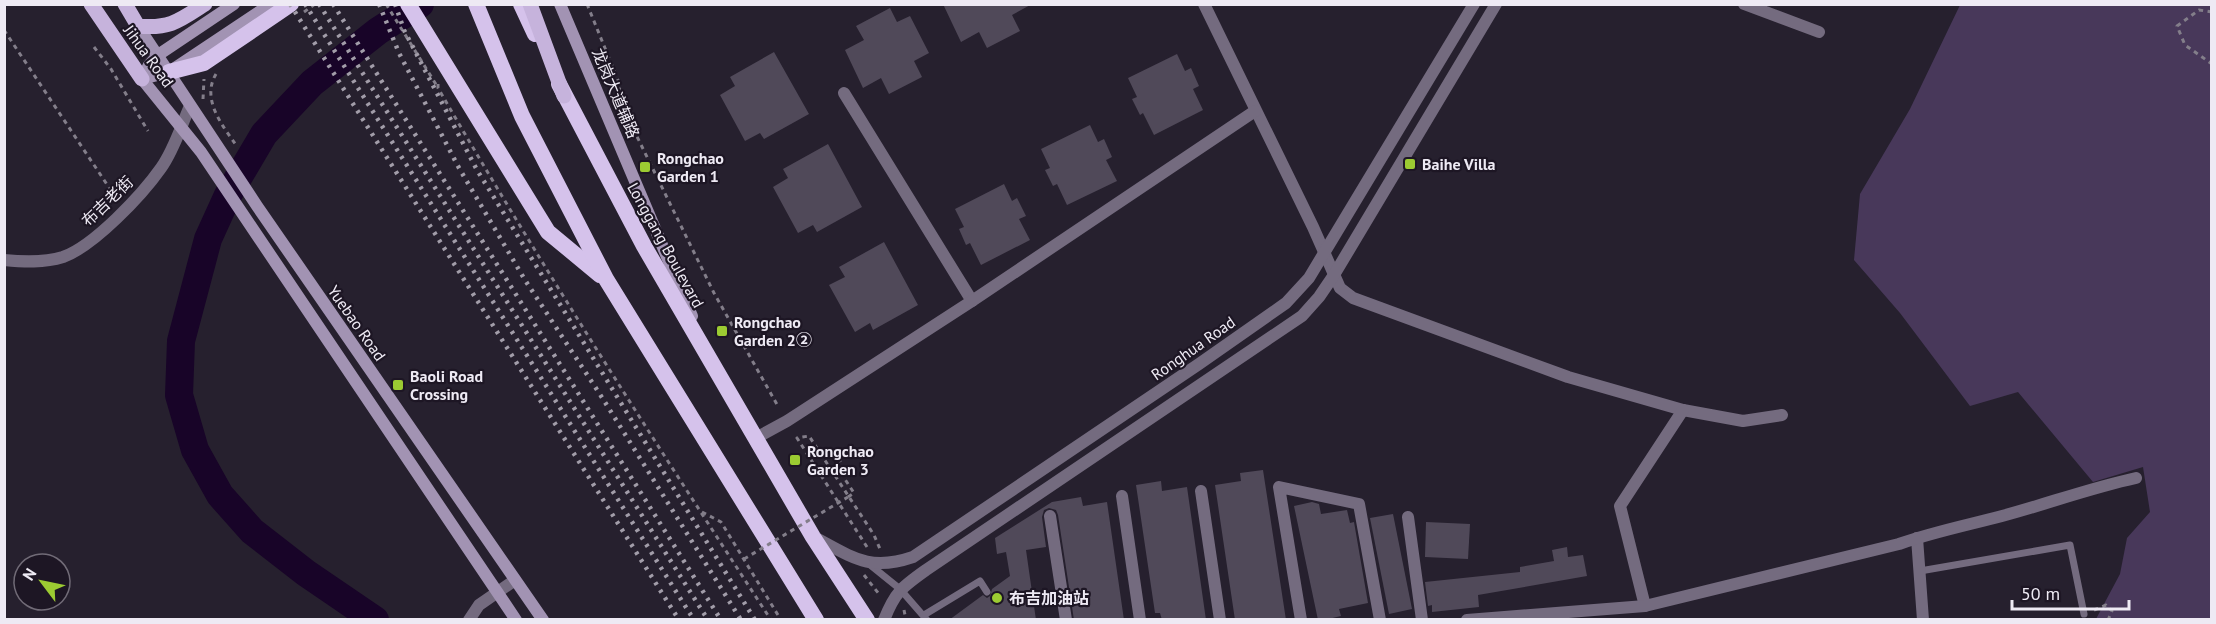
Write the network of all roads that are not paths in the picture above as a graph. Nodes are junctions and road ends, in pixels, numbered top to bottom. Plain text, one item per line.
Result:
1 (91, 4) edge
2 (125, 4) edge
3 (205, 4) edge
4 (234, 4) edge
5 (271, 4) edge
6 (521, 4) edge
7 (530, 4) edge
8 (560, 4) edge
9 (1204, 4) edge
10 (1474, 4) edge
11 (1496, 4) edge
12 (1744, 4) edge
13 (476, 5) edge
14 (293, 11) edge
15 (413, 11) edge
16 (138, 26) junction
17 (1819, 32) dead end
18 (158, 55) junction
19 (169, 72) junction
20 (142, 79) junction
21 (844, 93) dead end
22 (564, 96) junction
23 (190, 106) junction
24 (1255, 111) junction
25 (180, 128) junction
26 (1325, 253) junction
27 (4, 260) edge
28 (1334, 275) junction
29 (606, 279) junction
30 (972, 301) junction
31 (711, 361) junction
32 (1683, 410) junction
33 (1782, 415) dead end
34 (756, 438) junction
35 (2136, 478) dead end
36 (1201, 491) dead end
37 (1122, 496) dead end
38 (1050, 516) dead end
39 (1408, 517) dead end
40 (813, 537) junction
41 (1917, 538) junction
42 (866, 569) junction
43 (1920, 571) junction
44 (515, 580) junction
45 (900, 589) junction
46 (987, 592) dead end
47 (497, 593) junction
48 (1645, 606) junction
49 (2084, 614) road end
50 (926, 617) edge
51 (469, 620) edge
52 (516, 620) edge
53 (543, 620) edge
54 (816, 620) edge
55 (867, 620) edge
56 (884, 620) edge
57 (1066, 620) edge
58 (1140, 620) edge
59 (1220, 620) edge
60 (1301, 620) edge
61 (1380, 620) edge
62 (1422, 620) edge
63 (1467, 620) edge
64 (1923, 620) edge

1 - 20 main road, Jihua Road
2 - 16 main road, Jihua Road
3 - 16 main road
4 - 18 main road
5 - 19 main road
6 - 22 highway, Longgang Boulevard, bridge
7 - 22 main road, bridge
8 - 31 main road, 龙岗大道辅路
9 - 24 street
10 - 26 street, Ronghua Road
11 - 28 street, Ronghua Road
12 - 17 street
13 - 29 highway
14 - 19 highway
15 - 29 highway
16 - 18 main road, Jihua Road
18 - 19 main road, Jihua Road
18 - 20 main road
19 - 20 main road
19 - 23 main road, Yuebao Road
20 - 25 main road, Jihua Road
21 - 30 street
22 - 31 highway, Longgang Boulevard
23 - 25 street, 布吉老街
23 - 44 main road, Yuebao Road
24 - 26 street
24 - 30 street
25 - 27 street, 布吉老街
25 - 47 main road, Yuebao Road
26 - 28 street
26 - 42 street, Ronghua Road
28 - 32 street
28 - 45 street, Ronghua Road
29 - 54 highway
30 - 34 street
31 - 34 highway, Longgang Boulevard
32 - 33 street
32 - 48 street
34 - 40 highway, Longgang Boulevard
35 - 41 street
36 - 59 street
37 - 58 street
38 - 57 street
39 - 62 street
40 - 42 street
40 - 55 highway, Longgang Boulevard
41 - 43 street
41 - 48 street
42 - 45 lane
43 - 49 lane
43 - 64 street
44 - 47 street
44 - 53 main road, Yuebao Road
45 - 50 lane
45 - 56 street, Ronghua Road
46 - 50 lane
47 - 51 street
47 - 52 main road, Yuebao Road
48 - 63 street
60 - 61 street

